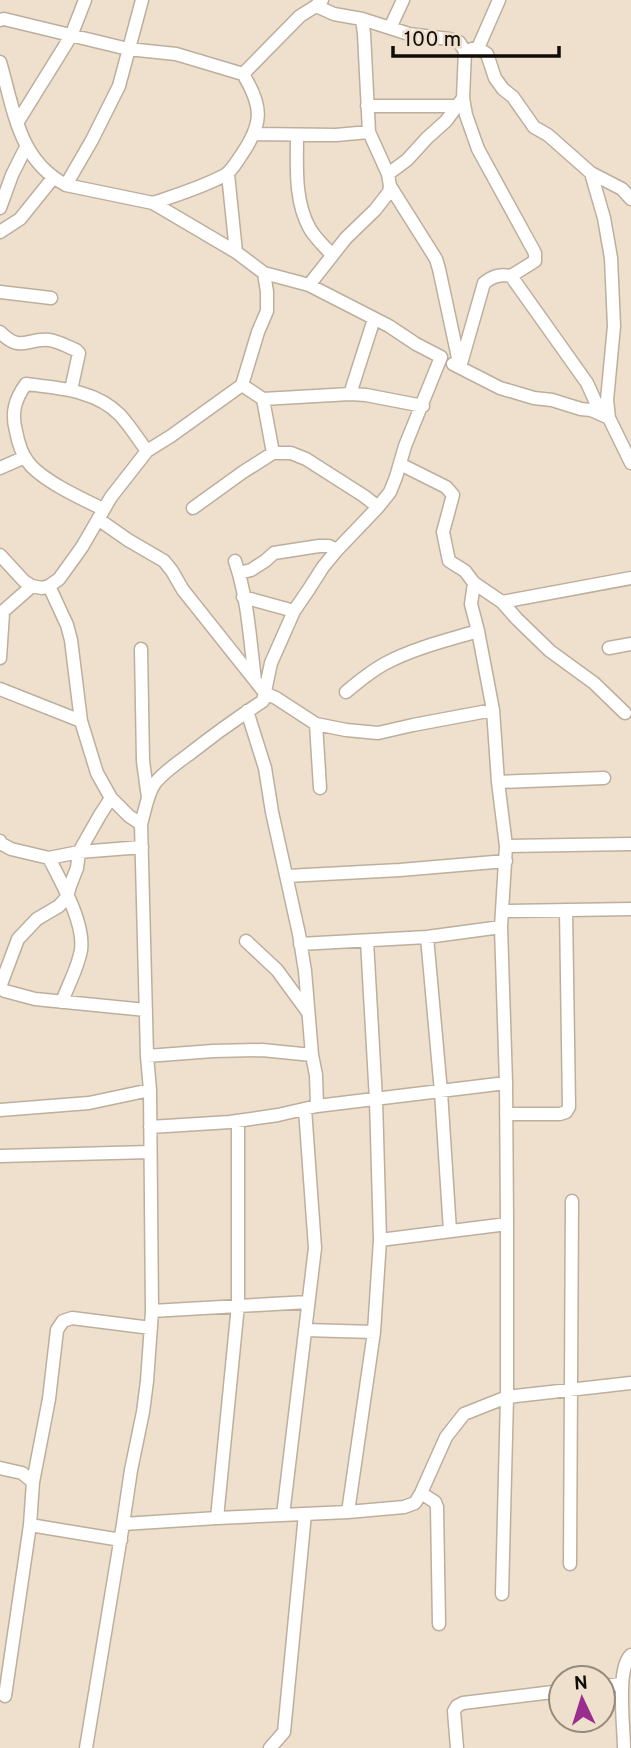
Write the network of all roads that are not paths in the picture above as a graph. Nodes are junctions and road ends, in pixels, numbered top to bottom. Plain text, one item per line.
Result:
1 (85, 0) edge
2 (142, 0) edge
3 (403, 0) edge
4 (499, 0) edge
5 (319, 3) edge
6 (362, 19) junction
7 (0, 20) edge
8 (390, 28) junction
9 (71, 36) junction
10 (128, 49) junction
11 (471, 50) junction
12 (0, 62) edge
13 (243, 74) junction
14 (460, 102) junction
15 (368, 106) junction
16 (17, 123) junction
17 (369, 132) junction
18 (255, 134) junction
19 (297, 135) junction
20 (26, 147) junction
21 (592, 173) junction
22 (228, 174) junction
23 (53, 178) junction
24 (389, 180) junction
25 (66, 185) junction
26 (631, 199) edge
27 (153, 203) junction
28 (0, 208) edge
29 (0, 232) edge
30 (236, 251) junction
31 (332, 256) junction
32 (264, 273) junction
33 (511, 276) junction
34 (309, 285) junction
35 (0, 292) edge
36 (51, 299) dead end
37 (374, 319) junction
38 (0, 332) edge
39 (441, 357) junction
40 (460, 368) junction
41 (242, 385) junction
42 (71, 390) junction
43 (350, 394) junction
44 (263, 399) junction
45 (423, 406) junction
46 (605, 416) junction
47 (147, 451) junction
48 (273, 453) junction
49 (25, 457) junction
50 (631, 463) edge
51 (400, 464) junction
52 (0, 468) edge
53 (378, 507) junction
54 (193, 508) dead end
55 (100, 514) junction
56 (337, 550) junction
57 (0, 555) edge
58 (631, 578) edge
59 (474, 583) junction
60 (33, 586) junction
61 (49, 586) junction
62 (243, 597) junction
63 (502, 602) junction
64 (293, 611) junction
65 (1, 614) edge
66 (478, 631) junction
67 (631, 644) edge
68 (609, 648) dead end
69 (141, 649) dead end
70 (0, 658) edge
71 (255, 681) junction
72 (0, 689) edge
73 (346, 692) dead end
74 (265, 693) junction
75 (493, 710) junction
76 (247, 711) junction
77 (625, 713) dead end
78 (81, 721) junction
79 (316, 724) junction
80 (604, 778) dead end
81 (498, 782) junction
82 (320, 788) dead end
83 (111, 798) junction
84 (148, 799) junction
85 (141, 824) junction
86 (0, 841) edge
87 (631, 844) edge
88 (506, 846) junction
89 (142, 847) junction
90 (79, 852) junction
91 (49, 858) junction
92 (506, 861) junction
93 (287, 876) junction
94 (67, 897) junction
95 (631, 909) edge
96 (566, 910) junction
97 (502, 911) junction
98 (631, 917) edge
99 (501, 927) junction
100 (427, 937) junction
101 (246, 941) dead end
102 (367, 941) junction
103 (300, 944) junction
104 (1, 992) edge
105 (62, 1002) junction
106 (146, 1010) junction
107 (307, 1011) junction
108 (312, 1055) junction
109 (147, 1056) junction
110 (506, 1083) junction
111 (150, 1090) junction
112 (441, 1092) junction
113 (376, 1100) junction
114 (311, 1107) junction
115 (0, 1110) edge
116 (506, 1114) junction
117 (238, 1121) junction
118 (150, 1127) junction
119 (150, 1152) junction
120 (0, 1156) edge
121 (572, 1201) dead end
122 (507, 1224) junction
123 (450, 1231) junction
124 (380, 1240) junction
125 (309, 1302) junction
126 (238, 1305) junction
127 (152, 1311) junction
128 (151, 1328) junction
129 (305, 1330) junction
130 (374, 1332) junction
131 (631, 1383) edge
132 (571, 1390) junction
133 (507, 1397) junction
134 (0, 1468) edge
135 (33, 1482) junction
136 (421, 1493) junction
137 (348, 1512) junction
138 (305, 1514) junction
139 (283, 1515) junction
140 (217, 1518) junction
141 (123, 1524) junction
142 (30, 1525) junction
143 (121, 1540) junction
144 (570, 1564) dead end
145 (502, 1594) dead end
146 (439, 1624) dead end
147 (631, 1655) edge
148 (4, 1662) edge
149 (617, 1684) edge
150 (621, 1684) junction
151 (547, 1693) edge
152 (5, 1696) dead end
153 (627, 1705) edge
154 (86, 1748) edge
155 (270, 1748) edge
156 (457, 1748) edge
157 (624, 1748) edge

1 - 9 street
2 - 10 street
3 - 8 street
4 - 11 street
5 - 6 street
5 - 13 street
6 - 8 street
6 - 15 street
7 - 9 street
8 - 11 street
9 - 10 street
9 - 16 street
10 - 13 street
10 - 25 street
11 - 14 street
11 - 21 street
12 - 16 street
13 - 18 street
14 - 15 street
14 - 24 street
14 - 33 street
15 - 17 street
16 - 20 street
17 - 19 street
17 - 24 street
18 - 19 street
18 - 22 street
19 - 31 street
20 - 23 street
20 - 28 street
21 - 26 street
21 - 46 street
22 - 27 street
22 - 30 street
23 - 25 street
23 - 29 street
24 - 31 street
24 - 40 street
25 - 27 street
27 - 30 street
30 - 32 street
31 - 34 street
32 - 34 street
32 - 41 street
33 - 40 street
33 - 46 street
34 - 37 street
35 - 36 street
37 - 39 street
37 - 43 street
38 - 42 street
39 - 40 street
39 - 45 street
40 - 46 street
41 - 44 street
41 - 47 street
42 - 47 street
42 - 49 street
43 - 44 street
43 - 45 street
44 - 48 street
45 - 51 street
46 - 50 street
47 - 55 street
48 - 53 street
48 - 54 street
49 - 52 street
49 - 55 street
51 - 53 street
51 - 59 street
53 - 56 street
55 - 61 street
55 - 71 street
56 - 62 street
56 - 64 street
57 - 60 street
58 - 63 street
59 - 63 street
59 - 66 street
60 - 61 street
60 - 65 street
61 - 78 street
62 - 64 street
62 - 71 street
63 - 77 street
64 - 74 street
65 - 70 street
66 - 73 street
66 - 75 street
67 - 68 street
69 - 84 street
71 - 74 street
72 - 78 street
74 - 76 street
74 - 79 street
75 - 79 street
75 - 81 street
76 - 84 street
76 - 93 street
78 - 83 street
79 - 82 street
80 - 81 street
81 - 88 street
83 - 85 street
83 - 90 street
84 - 85 street
85 - 89 street
86 - 91 street
87 - 88 street
88 - 92 street
89 - 90 street
89 - 106 street
90 - 91 street
90 - 94 street
91 - 94 street
92 - 93 street
92 - 97 street
93 - 103 street
94 - 104 street
94 - 105 street
95 - 96 street
95 - 98 street
96 - 97 street
96 - 116 street
97 - 99 street
99 - 100 street
99 - 110 street
100 - 102 street
100 - 112 street
101 - 107 street
102 - 103 street
102 - 113 street
103 - 107 street
104 - 105 street
105 - 106 street
106 - 109 street
107 - 108 street
108 - 109 street
108 - 114 street
109 - 111 street
110 - 112 street
110 - 116 street
111 - 115 street
111 - 118 street
112 - 113 street
112 - 123 street
113 - 114 street
113 - 124 street
114 - 117 street
114 - 125 street
116 - 122 street
117 - 118 street
117 - 126 street
118 - 119 street
119 - 120 street
119 - 127 street
121 - 132 street
122 - 123 street
122 - 133 street
123 - 124 street
124 - 130 street
125 - 126 street
125 - 129 street
126 - 127 street
126 - 140 street
127 - 128 street
128 - 135 street
128 - 141 street
129 - 130 street
129 - 139 street
130 - 137 street
131 - 132 street
132 - 133 street
132 - 144 street
133 - 136 street
133 - 145 street
134 - 135 street
135 - 142 street
136 - 137 street
136 - 146 street
137 - 138 street
138 - 139 street
138 - 155 street
139 - 140 street
140 - 141 street
141 - 143 street
142 - 143 street
142 - 148 street
143 - 154 street
147 - 150 street
148 - 152 street
149 - 150 street
150 - 153 street
151 - 156 street
153 - 157 street

